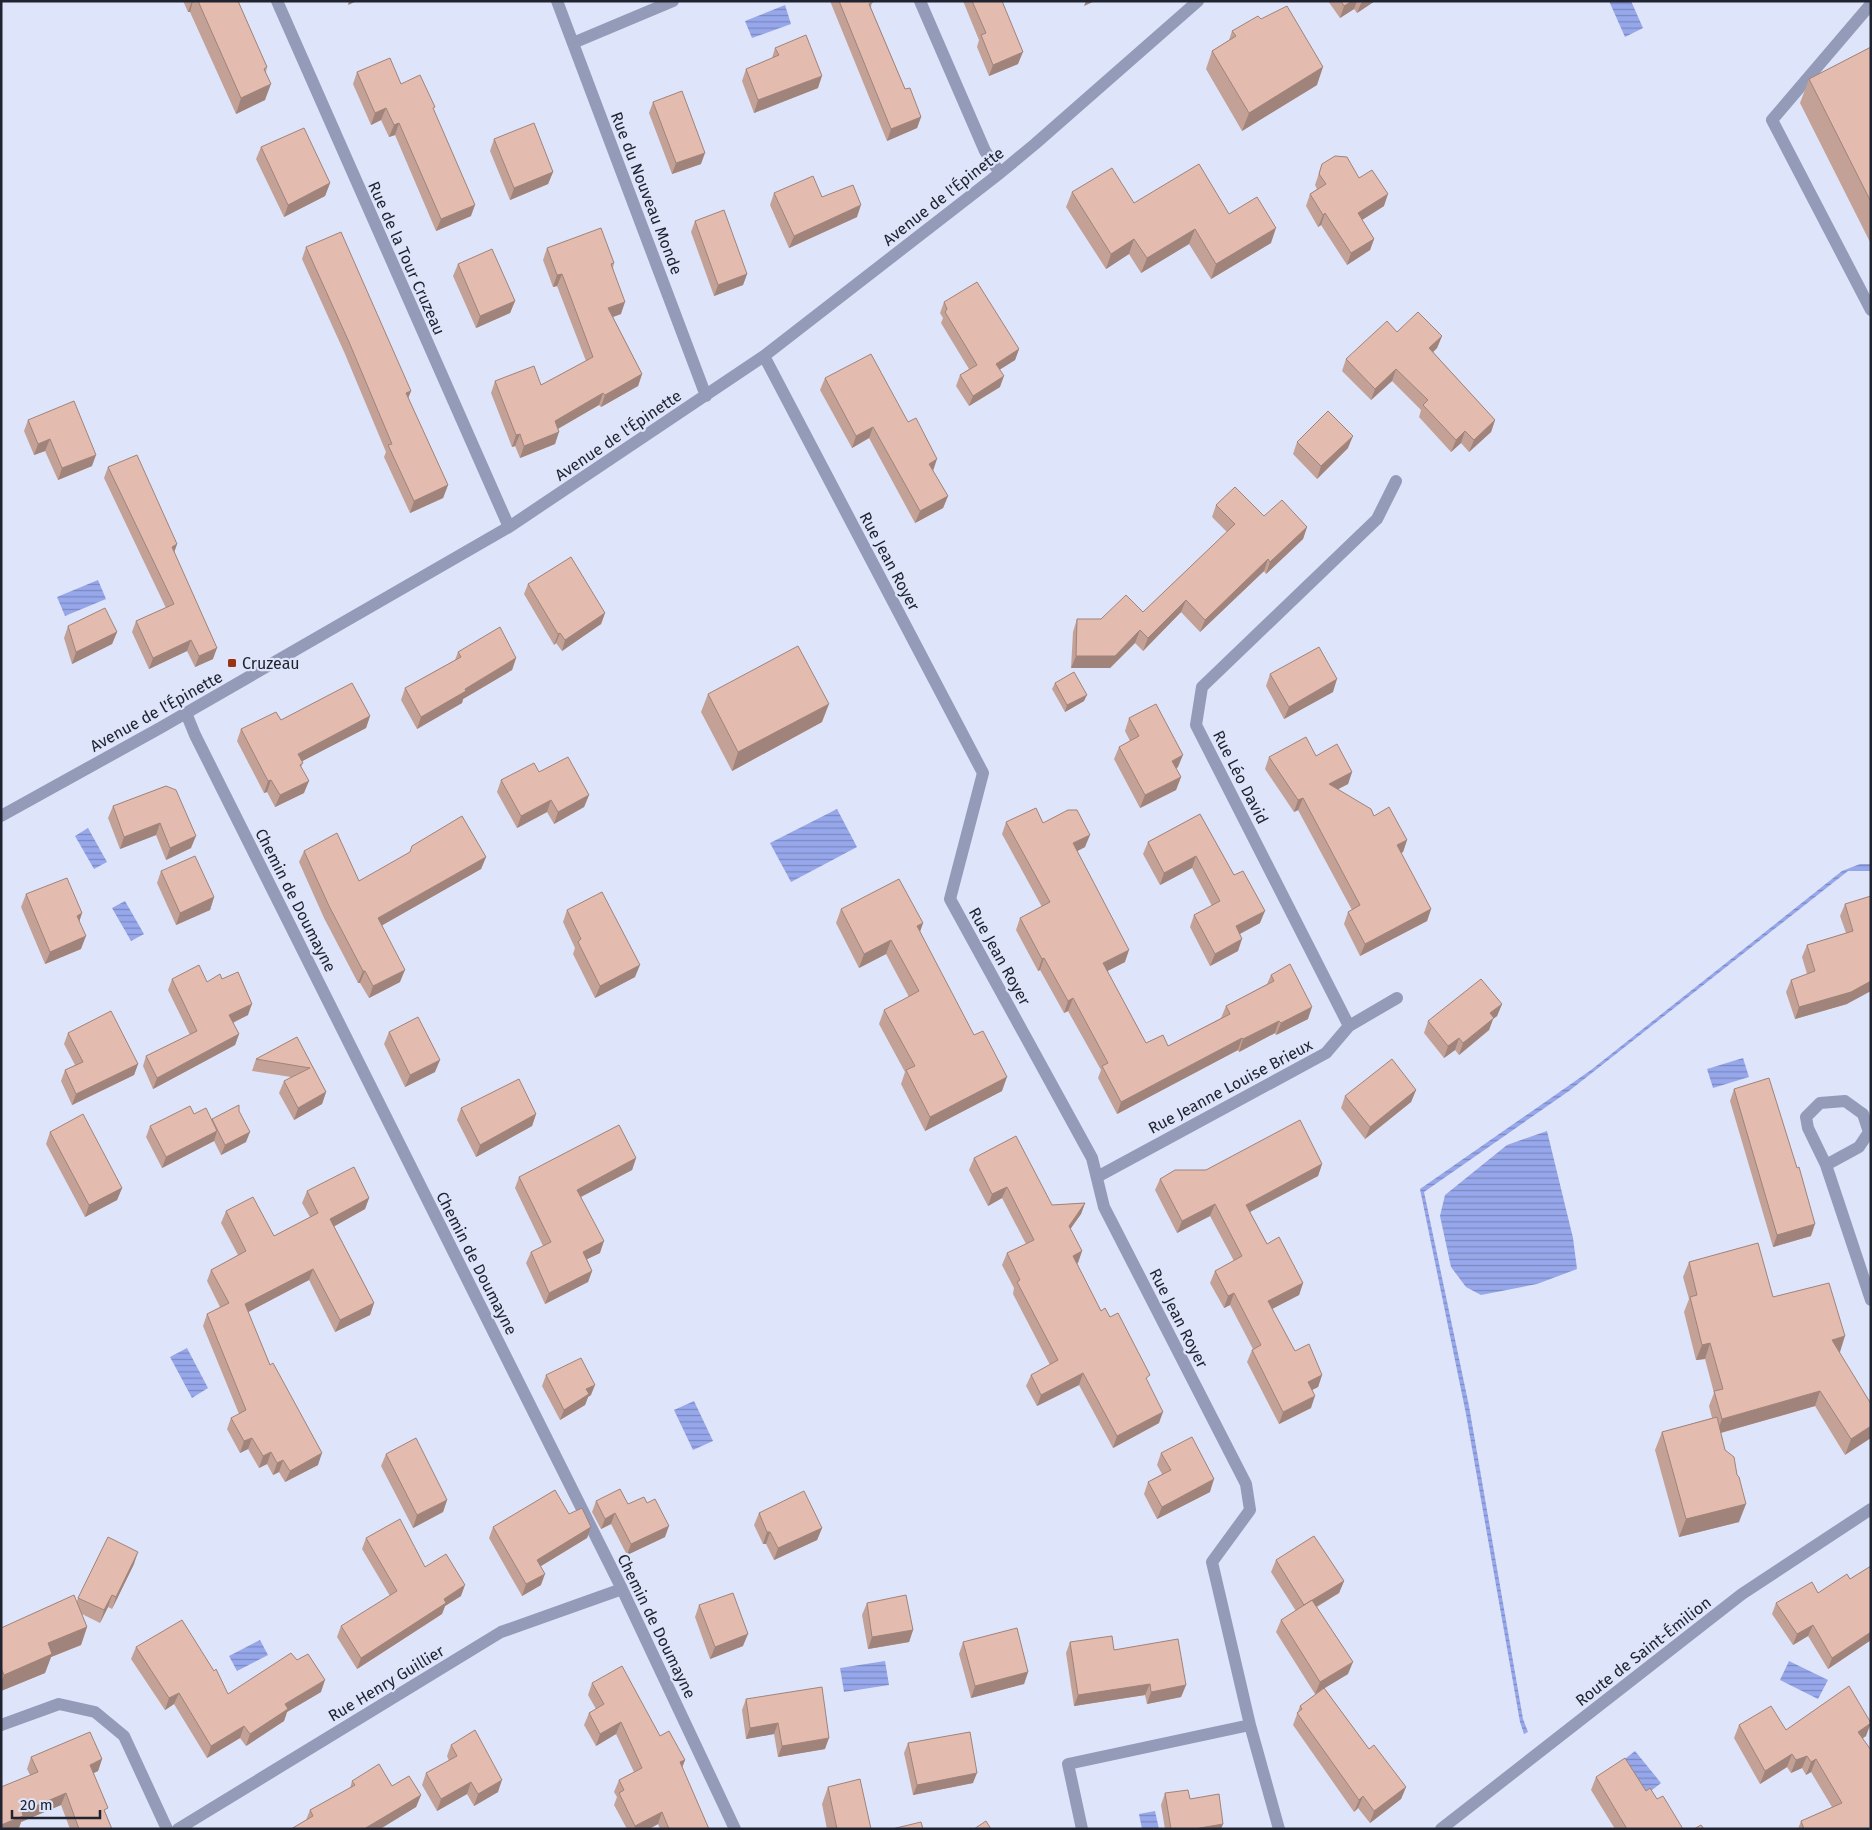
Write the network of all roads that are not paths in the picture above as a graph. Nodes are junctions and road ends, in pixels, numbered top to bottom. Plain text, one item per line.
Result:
1 (277, 1) edge
2 (557, 1) edge
3 (672, 1) edge
4 (920, 1) edge
5 (1198, 1) edge
6 (1871, 4) edge
7 (573, 43) junction
8 (1000, 173) junction
9 (1871, 310) edge
10 (764, 356) junction
11 (706, 396) junction
12 (1396, 481) dead end
13 (509, 527) junction
14 (186, 713) junction
15 (1, 816) edge
16 (1397, 998) dead end
17 (1349, 1026) junction
18 (1826, 1165) junction
19 (1097, 1177) junction
20 (1871, 1300) edge
21 (1871, 1509) edge
22 (622, 1589) junction
23 (2, 1725) edge
24 (1250, 1725) junction
25 (1082, 1828) edge
26 (166, 1829) edge
27 (178, 1829) edge
28 (735, 1829) edge
29 (1279, 1829) edge
30 (1441, 1829) edge

1 - 13 street, Rue de la Tour Cruzeau
2 - 7 street, Rue du Nouveau Monde
3 - 7 street
4 - 8 street
5 - 8 street, Avenue de l'Épinette
6 - 9 street
7 - 11 street, Rue du Nouveau Monde
8 - 10 street, Avenue de l'Épinette
10 - 11 street, Avenue de l'Épinette
10 - 19 street, Rue Jean Royer
11 - 13 street, Avenue de l'Épinette
12 - 17 street, Rue Léo David
13 - 14 street, Avenue de l'Épinette
14 - 15 street, Avenue de l'Épinette
14 - 22 street, Chemin de Doumayne
16 - 17 street, Rue Jeanne Louise Brieux
17 - 19 street, Rue Jeanne Louise Brieux
18 - 18 street
18 - 20 street
19 - 24 street, Rue Jean Royer
21 - 30 street, Route de Saint-Émilion
22 - 27 street, Rue Henry Guillier
22 - 28 street, Chemin de Doumayne
23 - 26 street
24 - 25 street
24 - 29 street

